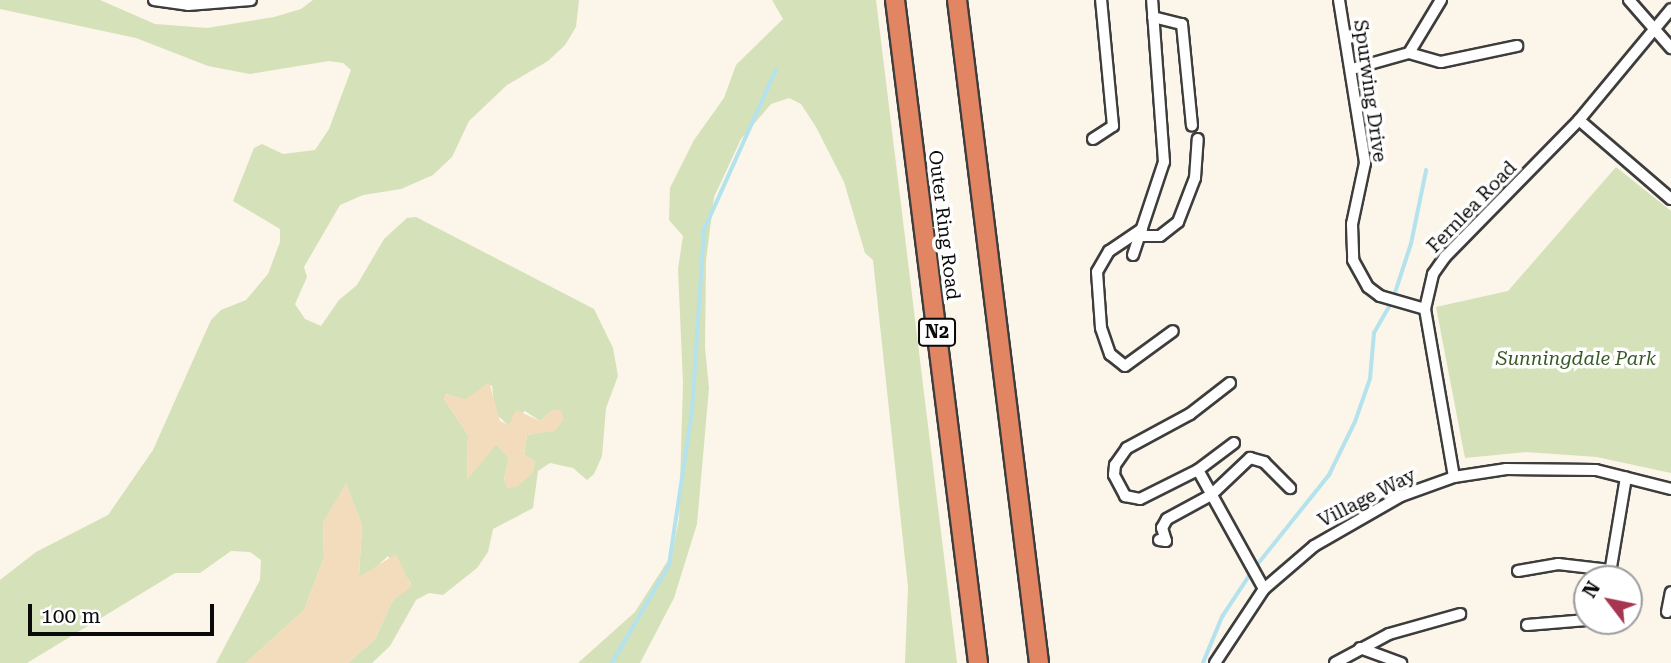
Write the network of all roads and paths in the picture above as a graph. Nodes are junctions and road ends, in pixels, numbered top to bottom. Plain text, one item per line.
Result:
1 (154, 0) edge
2 (251, 0) edge
3 (895, 0) edge
4 (957, 0) edge
5 (1101, 0) edge
6 (1152, 0) edge
7 (1339, 0) edge
8 (1441, 0) edge
9 (1629, 0) edge
10 (1671, 9) edge
11 (1153, 17) junction
12 (1653, 30) junction
13 (1517, 46) dead end
14 (1671, 48) edge
15 (1409, 52) junction
16 (1352, 69) junction
17 (1579, 120) junction
18 (1192, 125) dead end
19 (1093, 139) dead end
20 (1198, 139) dead end
21 (1671, 199) edge
22 (1141, 232) junction
23 (1133, 255) dead end
24 (1425, 309) junction
25 (1173, 331) dead end
26 (1230, 383) dead end
27 (1234, 443) dead end
28 (1198, 470) junction
29 (1454, 477) junction
30 (1626, 477) junction
31 (1290, 488) dead end
32 (1671, 489) edge
33 (1211, 495) junction
34 (1159, 540) dead end
35 (1611, 565) edge
36 (1573, 568) edge
37 (1518, 571) dead end
38 (1264, 589) junction
39 (1671, 592) edge
40 (1667, 612) dead end
41 (1460, 614) dead end
42 (1573, 621) edge
43 (1527, 625) dead end
44 (1360, 648) junction
45 (978, 663) edge
46 (1039, 663) edge
47 (1215, 663) edge
48 (1335, 663) edge
49 (1401, 663) edge

1 - 2 street
3 - 45 highway, Outer Ring Road / N2
4 - 46 highway
5 - 19 street
6 - 11 street
7 - 16 street, Spurwing Drive
8 - 15 street
9 - 12 street
10 - 12 street, Fernlea Road
11 - 18 street
11 - 22 street
12 - 14 street
12 - 17 street, Fernlea Road
13 - 15 street
15 - 16 street
16 - 24 street, Spurwing Drive
17 - 21 street
17 - 24 street, Fernlea Road
20 - 22 street
22 - 23 street
22 - 25 street
24 - 29 street, Fernlea Road
26 - 28 street
27 - 28 street
28 - 33 street
29 - 30 street, Village Way
29 - 38 street, Village Way
30 - 32 street, Village Way
30 - 35 street
31 - 33 street
33 - 34 street
33 - 38 street
36 - 37 street
38 - 47 street, Village Way
39 - 40 street
41 - 44 street
42 - 43 street
44 - 48 street
44 - 49 street

